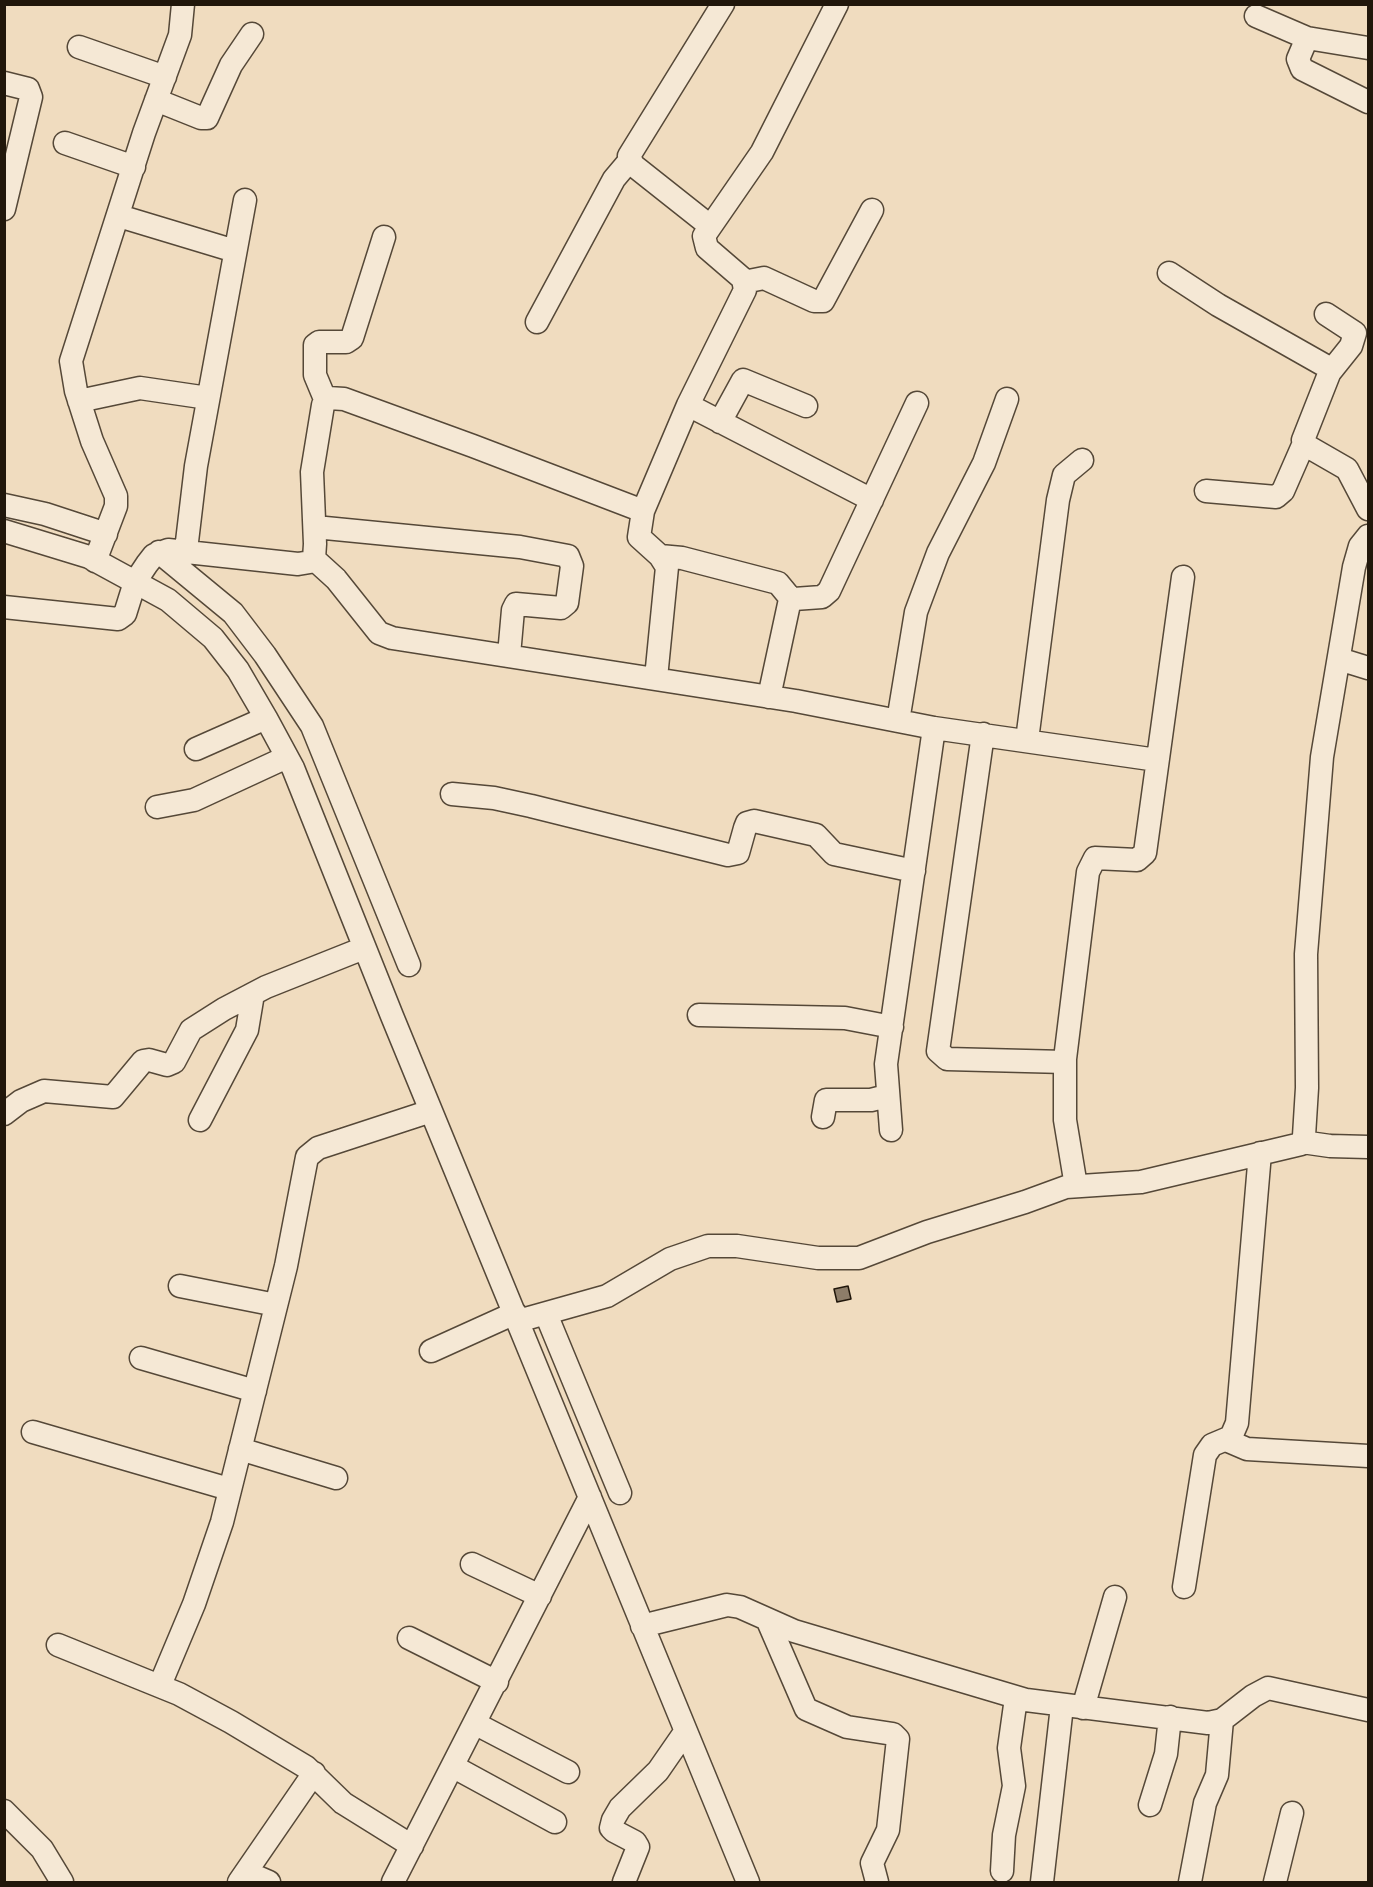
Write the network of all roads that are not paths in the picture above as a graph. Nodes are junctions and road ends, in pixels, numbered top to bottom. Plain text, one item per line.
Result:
1 (183, 4) edge
2 (723, 4) edge
3 (837, 4) edge
4 (1256, 16) dead end
5 (252, 34) dead end
6 (1307, 38) junction
7 (79, 47) dead end
8 (1368, 48) edge
9 (165, 77) junction
10 (4, 83) edge
11 (156, 100) junction
12 (1368, 102) edge
13 (65, 143) dead end
14 (630, 160) junction
15 (134, 167) junction
16 (245, 200) dead end
17 (5, 201) edge
18 (872, 210) dead end
19 (119, 216) junction
20 (710, 226) junction
21 (384, 237) dead end
22 (235, 251) junction
23 (1169, 273) dead end
24 (744, 282) junction
25 (1326, 314) dead end
26 (537, 322) dead end
27 (1331, 371) junction
28 (208, 398) junction
29 (326, 399) junction
30 (1007, 399) dead end
31 (79, 401) junction
32 (917, 403) dead end
33 (688, 405) junction
34 (806, 406) dead end
35 (720, 422) junction
36 (1304, 443) junction
37 (1082, 460) dead end
38 (1206, 491) dead end
39 (872, 500) junction
40 (4, 505) edge
41 (1368, 509) edge
42 (643, 511) junction
43 (315, 527) junction
44 (4, 531) edge
45 (1368, 536) edge
46 (100, 547) junction
47 (186, 550) junction
48 (660, 556) junction
49 (314, 559) junction
50 (146, 568) junction
51 (1183, 577) dead end
52 (792, 600) junction
53 (4, 607) edge
54 (509, 655) junction
55 (1338, 659) junction
56 (1368, 668) edge
57 (656, 678) junction
58 (769, 697) junction
59 (267, 718) junction
60 (898, 721) junction
61 (934, 728) junction
62 (983, 734) junction
63 (1027, 740) junction
64 (196, 749) dead end
65 (287, 757) junction
66 (1157, 760) junction
67 (452, 794) dead end
68 (157, 807) dead end
69 (914, 871) junction
70 (364, 948) junction
71 (409, 965) dead end
72 (253, 994) junction
73 (699, 1016) dead end
74 (892, 1027) junction
75 (1065, 1062) junction
76 (887, 1096) junction
77 (431, 1111) junction
78 (4, 1114) edge
79 (823, 1118) dead end
80 (200, 1120) dead end
81 (891, 1130) dead end
82 (1302, 1142) junction
83 (1368, 1147) edge
84 (1260, 1153) junction
85 (1076, 1186) junction
86 (180, 1286) dead end
87 (276, 1305) junction
88 (546, 1314) junction
89 (516, 1317) junction
90 (431, 1351) dead end
91 (141, 1358) dead end
92 (255, 1391) junction
93 (33, 1432) dead end
94 (1226, 1440) junction
95 (240, 1449) junction
96 (1368, 1456) edge
97 (336, 1478) dead end
98 (229, 1489) junction
99 (620, 1494) dead end
100 (590, 1497) junction
101 (472, 1564) dead end
102 (1184, 1587) dead end
103 (540, 1596) junction
104 (1115, 1597) dead end
105 (767, 1619) junction
106 (654, 1623) junction
107 (409, 1638) dead end
108 (58, 1646) dead end
109 (497, 1682) junction
110 (160, 1686) junction
111 (1016, 1698) junction
112 (1073, 1707) junction
113 (1368, 1710) edge
114 (1170, 1718) junction
115 (1222, 1720) junction
116 (476, 1724) junction
117 (685, 1732) junction
118 (454, 1767) junction
119 (568, 1772) dead end
120 (314, 1773) junction
121 (1150, 1805) dead end
122 (4, 1811) edge
123 (1292, 1813) dead end
124 (555, 1822) dead end
125 (412, 1846) junction
126 (1002, 1871) dead end
127 (243, 1877) edge
128 (62, 1882) edge
129 (269, 1882) edge
130 (393, 1882) edge
131 (624, 1882) edge
132 (748, 1882) edge
133 (877, 1882) edge
134 (1042, 1882) edge
135 (1190, 1882) edge
136 (1275, 1882) edge

1 - 9 street
2 - 14 street
3 - 20 street
4 - 6 street
5 - 11 street
6 - 8 street
6 - 12 street
7 - 9 street
9 - 11 street
10 - 17 street
11 - 15 street
13 - 15 street
14 - 20 street
14 - 26 street
15 - 19 street
16 - 22 street
18 - 24 street
19 - 22 street
19 - 31 street
20 - 24 street
21 - 29 street
22 - 28 street
23 - 27 street
24 - 33 street
25 - 27 street
27 - 36 street
28 - 31 street
28 - 47 street
29 - 42 street
29 - 43 street
30 - 60 street
31 - 46 street
32 - 39 street
33 - 35 street
33 - 42 street
34 - 35 street
35 - 39 street
36 - 38 street
36 - 41 street
37 - 63 street
39 - 52 street
40 - 46 street
42 - 48 street
43 - 49 street
43 - 54 street
44 - 46 street
45 - 55 street
46 - 50 street
47 - 49 street
47 - 50 street
48 - 52 street
48 - 57 street
49 - 54 street
50 - 53 street
50 - 59 street
50 - 71 street
51 - 66 street
52 - 58 street
54 - 57 street
55 - 56 street
55 - 82 street
57 - 58 street
58 - 60 street
59 - 64 street
59 - 65 street
60 - 61 street
61 - 62 street
61 - 69 street
62 - 63 street
62 - 75 street
63 - 66 street
65 - 68 street
65 - 70 street
66 - 75 street
67 - 69 street
69 - 74 street
70 - 72 street
70 - 77 street
72 - 78 street
72 - 80 street
73 - 74 street
74 - 76 street
75 - 85 street
76 - 79 street
76 - 81 street
77 - 87 street
77 - 89 street
82 - 83 street
82 - 84 street
84 - 85 street
84 - 94 street
85 - 88 street
86 - 87 street
87 - 92 street
88 - 89 street
88 - 99 street
89 - 90 street
89 - 100 street
91 - 92 street
92 - 95 street
93 - 98 street
94 - 96 street
94 - 102 street
95 - 97 street
95 - 98 street
98 - 110 street
100 - 103 street
100 - 106 street
101 - 103 street
103 - 109 street
104 - 112 street
105 - 106 street
105 - 111 street
105 - 133 street
106 - 117 street
107 - 109 street
108 - 110 street
109 - 116 street
110 - 120 street
111 - 112 street
111 - 126 street
112 - 114 street
112 - 134 street
113 - 115 street
114 - 115 street
114 - 121 street
115 - 135 street
116 - 118 street
116 - 119 street
117 - 131 street
117 - 132 street
118 - 124 street
118 - 125 street
120 - 125 street
120 - 127 street
122 - 128 street
123 - 136 street
125 - 130 street
127 - 129 street

